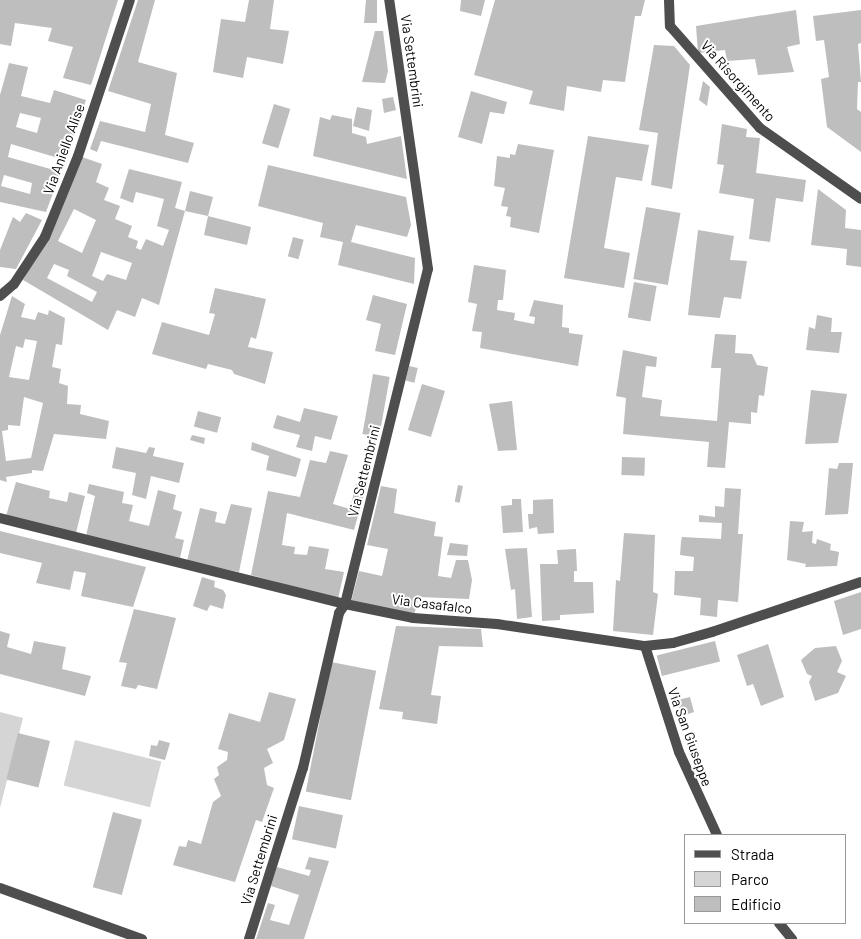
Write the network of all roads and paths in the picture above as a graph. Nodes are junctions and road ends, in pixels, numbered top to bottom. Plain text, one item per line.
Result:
1 (130, 0) edge
2 (389, 0) edge
3 (669, 0) edge
4 (861, 199) edge
5 (0, 296) edge
6 (0, 518) edge
7 (861, 582) edge
8 (345, 604) junction
9 (645, 646) junction
10 (717, 834) edge
11 (0, 888) edge
12 (780, 924) edge
13 (142, 939) edge
14 (249, 939) edge
15 (792, 939) edge

1 - 5 street, Via Aniello Alise
2 - 8 street, Via Settembrini
3 - 4 street, Via Risorgimento
6 - 8 street, Via Casafalco
7 - 9 street, Via Casafalco
8 - 9 street, Via Casafalco
8 - 14 street, Via Settembrini
9 - 10 street, Via San Giuseppe
11 - 13 street
12 - 15 street

